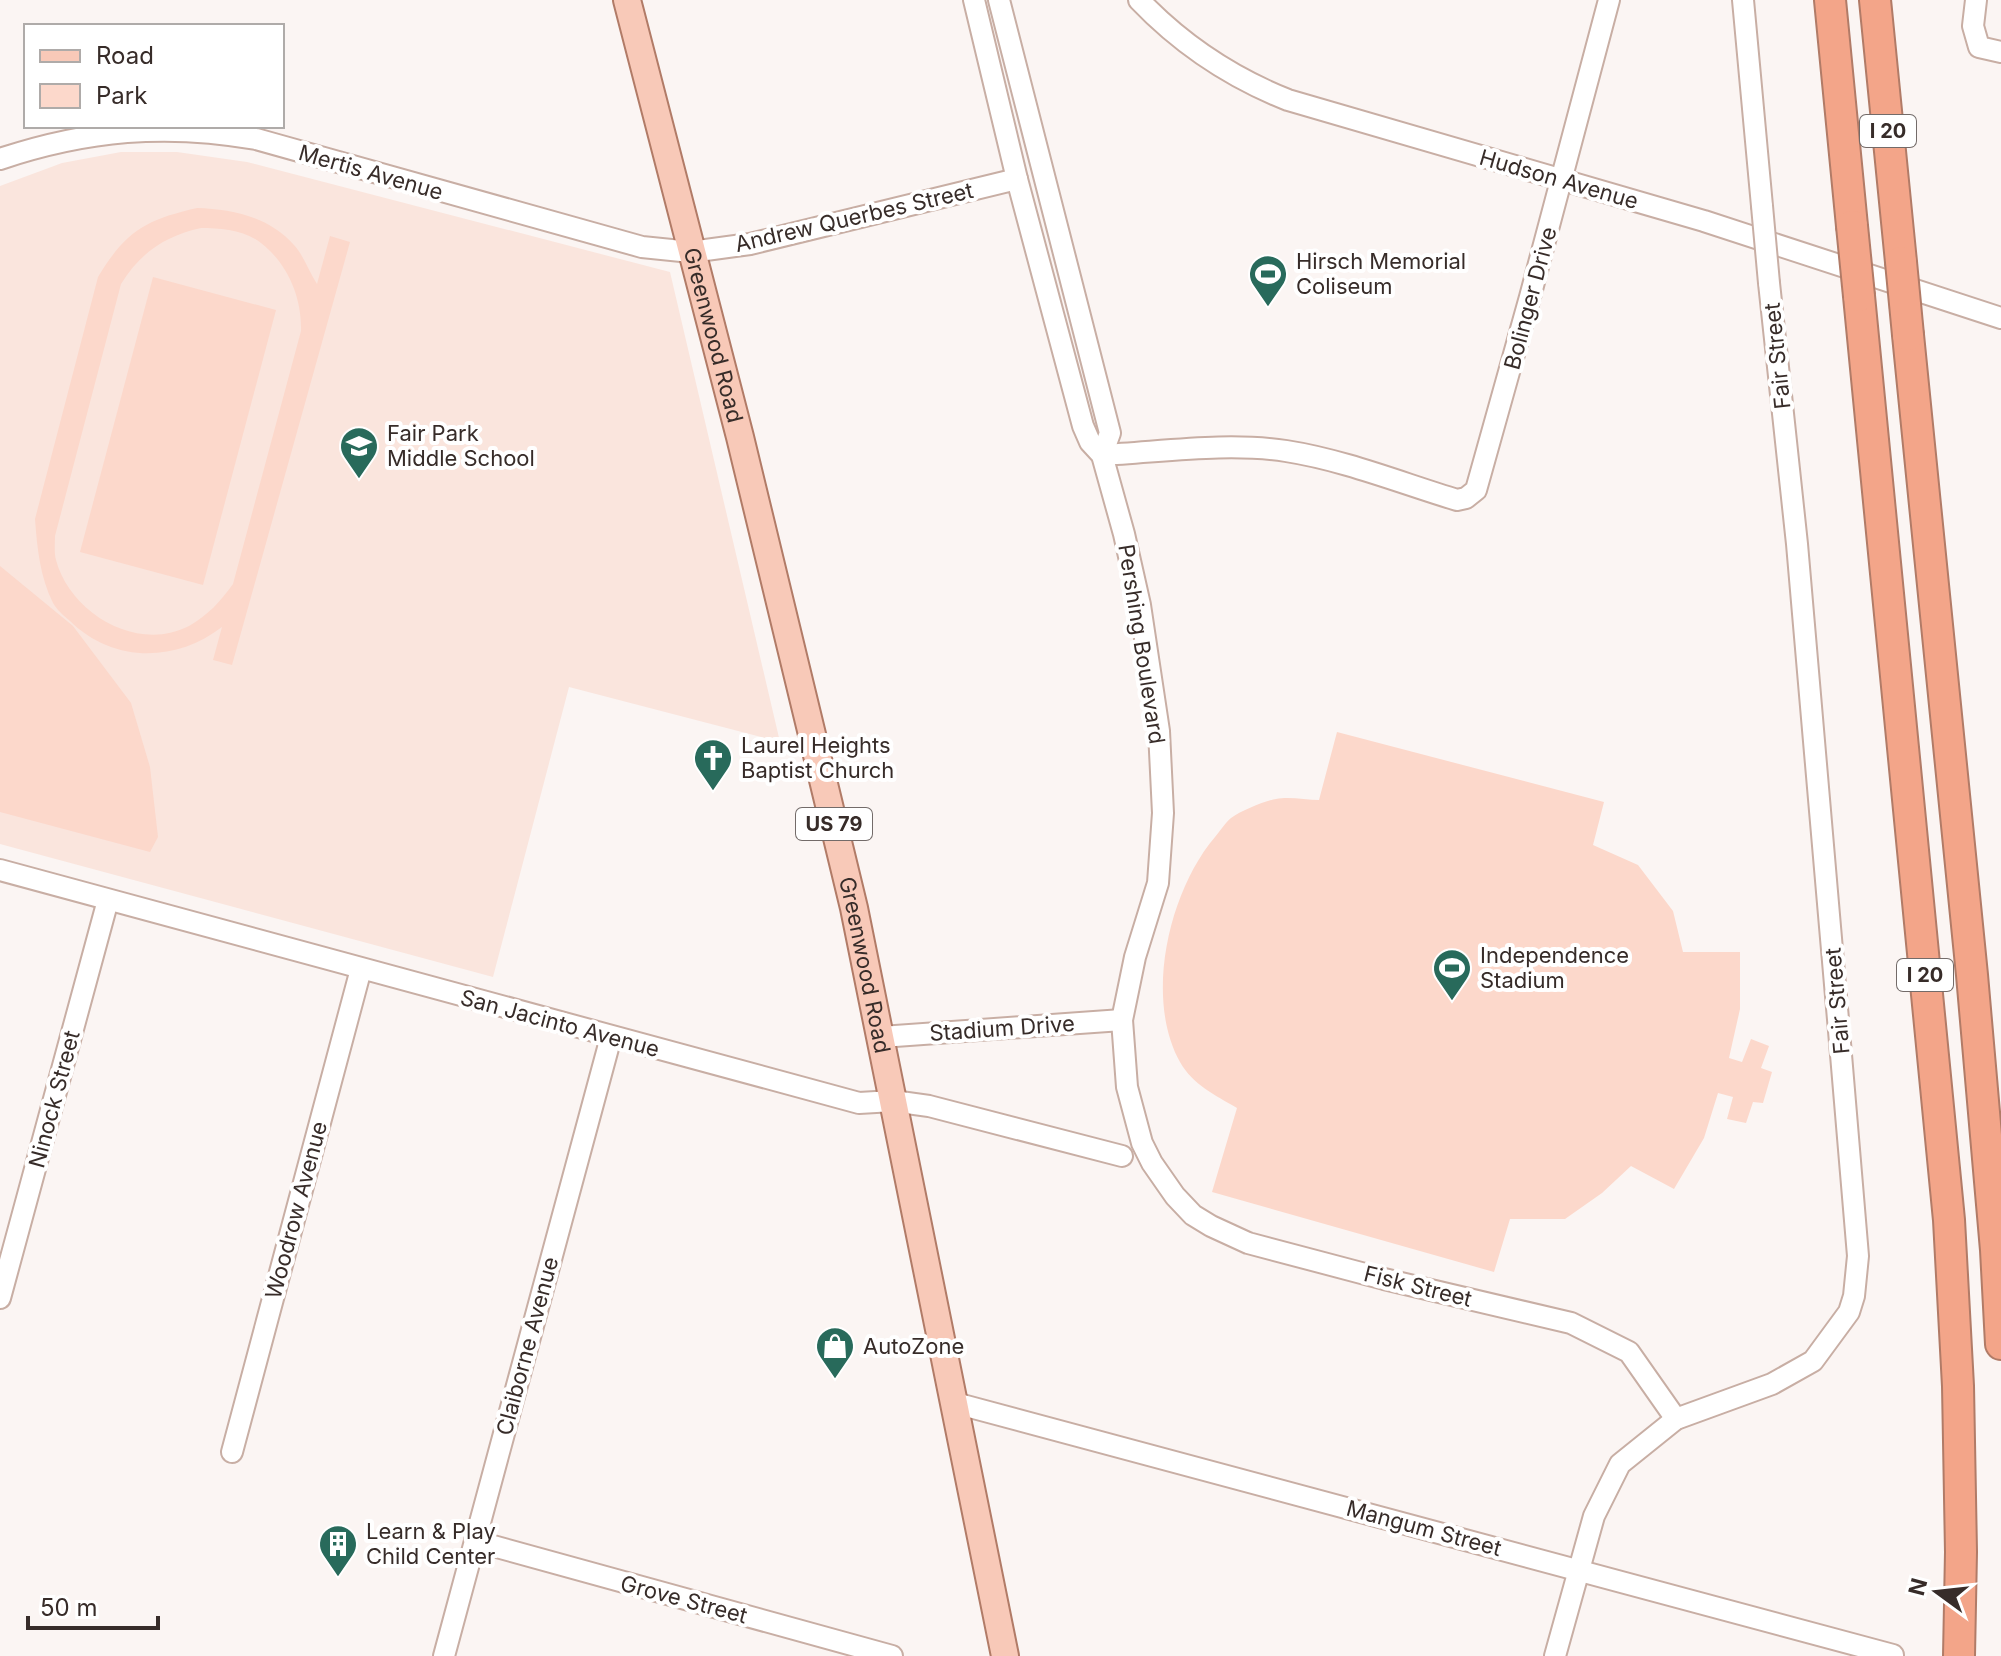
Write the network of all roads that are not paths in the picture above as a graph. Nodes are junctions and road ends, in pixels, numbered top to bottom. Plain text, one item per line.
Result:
1 (627, 0) edge
2 (974, 0) edge
3 (999, 0) edge
4 (1139, 0) edge
5 (1609, 0) edge
6 (1743, 0) edge
7 (1830, 0) edge
8 (1875, 0) edge
9 (1976, 0) edge
10 (2001, 52) edge
11 (0, 159) edge
12 (1017, 179) junction
13 (1562, 180) junction
14 (691, 252) junction
15 (2001, 318) edge
16 (1102, 455) junction
17 (0, 870) edge
18 (108, 900) junction
19 (361, 969) junction
20 (1122, 1020) junction
21 (611, 1037) junction
22 (881, 1037) junction
23 (893, 1101) junction
24 (1122, 1156) dead end
25 (1152, 1163) joint
26 (0, 1298) edge
27 (2001, 1344) edge
28 (955, 1403) junction
29 (1676, 1419) junction
30 (232, 1452) dead end
31 (475, 1541) junction
32 (1579, 1570) junction
33 (1893, 1655) edge
34 (444, 1656) edge
35 (892, 1656) edge
36 (1005, 1656) edge
37 (1555, 1656) edge
38 (1959, 1656) edge

1 - 14 main road, Greenwood Road / US 79
2 - 12 street, Pershing Boulevard
3 - 16 street, Pershing Boulevard
4 - 13 street, Hudson Avenue
5 - 13 street, Bolinger Drive
6 - 29 street, Fair Street, bridge
7 - 38 highway, I 20, bridge
8 - 27 highway, I 20, bridge
9 - 10 street
11 - 14 street, Mertis Avenue
12 - 14 street, Andrew Querbes Street
12 - 16 street, Pershing Boulevard
13 - 15 street, Hudson Avenue
13 - 16 street, Bolinger Drive
14 - 22 main road, Greenwood Road / US 79
16 - 20 street, Pershing Boulevard
17 - 18 street, San Jacinto Avenue
18 - 19 street, San Jacinto Avenue
18 - 26 street, Ninock Street
19 - 21 street, San Jacinto Avenue
19 - 30 street, Woodrow Avenue
20 - 22 street, Stadium Drive
20 - 25 street, Pershing Boulevard
21 - 23 street, San Jacinto Avenue
21 - 31 street, Claiborne Avenue
22 - 23 main road, Greenwood Road / US 79
23 - 24 street, San Jacinto Avenue
23 - 28 main road, Greenwood Road / US 79
25 - 29 street, Fisk Street
28 - 32 street, Mangum Street
28 - 36 main road, Greenwood Road / US 79
29 - 32 street, Fair Street
31 - 34 street, Claiborne Avenue
31 - 35 street, Grove Street
32 - 33 street, Mangum Street
32 - 37 street, Fair Street

